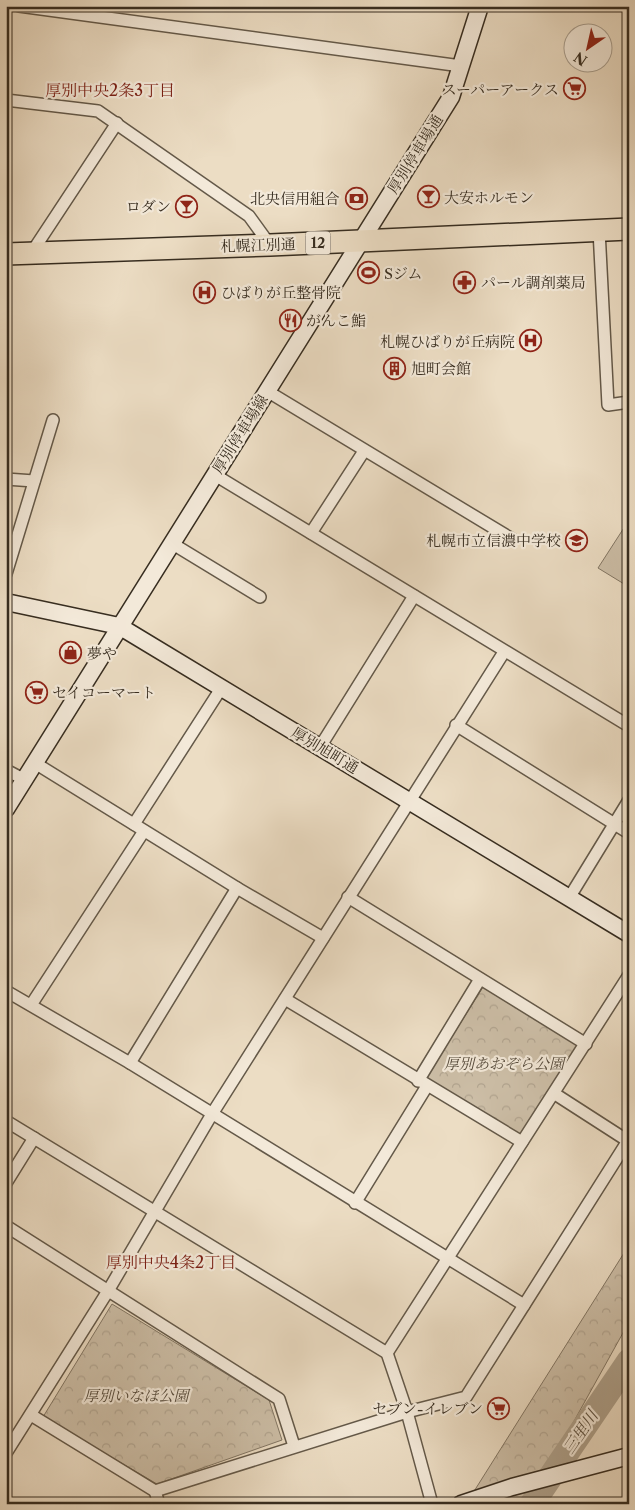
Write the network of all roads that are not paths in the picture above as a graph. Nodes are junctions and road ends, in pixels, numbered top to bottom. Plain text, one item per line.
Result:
1 (19, 6) edge
2 (480, 6) edge
3 (462, 66) junction
4 (6, 100) edge
5 (118, 123) junction
6 (629, 229) edge
7 (599, 230) junction
8 (360, 241) junction
9 (270, 245) junction
10 (32, 252) junction
11 (6, 254) edge
12 (267, 391) junction
13 (629, 402) edge
14 (53, 420) dead end
15 (364, 451) junction
16 (215, 475) junction
17 (6, 479) edge
18 (34, 481) junction
19 (311, 533) junction
20 (512, 539) dead end
21 (173, 544) junction
22 (6, 574) edge
23 (414, 596) junction
24 (260, 597) dead end
25 (6, 602) edge
26 (120, 626) junction
27 (504, 652) junction
28 (222, 687) junction
29 (456, 725) junction
30 (629, 726) edge
31 (320, 747) junction
32 (35, 763) junction
33 (6, 770) edge
34 (25, 780) junction
35 (629, 800) edge
36 (408, 802) junction
37 (6, 809) edge
38 (614, 824) junction
39 (139, 828) junction
40 (629, 833) edge
41 (237, 888) junction
42 (348, 897) junction
43 (569, 898) junction
44 (629, 934) edge
45 (323, 938) junction
46 (629, 975) edge
47 (480, 979) junction
48 (6, 991) edge
49 (285, 999) junction
50 (31, 1005) junction
51 (586, 1044) junction
52 (130, 1063) junction
53 (423, 1084) junction
54 (554, 1094) junction
55 (212, 1114) junction
56 (6, 1121) edge
57 (34, 1138) junction
58 (628, 1140) edge
59 (522, 1142) junction
60 (6, 1183) edge
61 (355, 1203) junction
62 (154, 1211) junction
63 (6, 1226) edge
64 (447, 1258) junction
65 (108, 1291) junction
66 (524, 1305) junction
67 (388, 1354) junction
68 (406, 1412) junction
69 (31, 1415) junction
70 (294, 1446) junction
71 (6, 1453) edge
72 (629, 1456) edge
73 (155, 1491) junction
74 (159, 1504) edge
75 (432, 1504) edge
76 (461, 1504) edge

1 - 3 street
2 - 3 street, 厚別停車場通
3 - 8 street, 厚別停車場通
4 - 5 street
5 - 9 street
5 - 10 street
6 - 7 highway, 札幌江別通 / 12
7 - 8 highway, 札幌江別通 / 12
7 - 13 street
8 - 9 highway, 札幌江別通 / 12
8 - 12 street, 厚別停車場線
9 - 10 highway, 札幌江別通 / 12
10 - 11 highway, 札幌江別通 / 12
12 - 15 street
12 - 16 street, 厚別停車場線
14 - 18 street
15 - 19 street
15 - 20 street
16 - 19 street
16 - 21 street, 厚別停車場線
17 - 18 street
18 - 22 street
19 - 23 street
21 - 24 street
21 - 26 street, 厚別停車場線
23 - 27 street
23 - 31 street
25 - 26 street, 厚別旭町通
26 - 28 street, 厚別旭町通
26 - 32 street
27 - 29 street
27 - 30 street
28 - 31 street, 厚別旭町通
28 - 39 street
29 - 36 street
29 - 38 street
31 - 36 street, 厚別旭町通
32 - 34 street
32 - 39 street
33 - 34 street
34 - 37 street
35 - 38 street
36 - 42 street
36 - 43 street, 厚別旭町通
38 - 40 street
38 - 43 street
39 - 41 street
39 - 50 street
41 - 45 street
41 - 52 street
42 - 45 street
42 - 47 street
43 - 44 street, 厚別旭町通
45 - 49 street
46 - 51 street
47 - 51 street
47 - 53 street
48 - 50 street
49 - 53 street
49 - 55 street
50 - 52 street
51 - 54 street
52 - 55 street
53 - 59 street
53 - 61 street
54 - 58 street
54 - 59 street
55 - 61 street
55 - 62 street
56 - 57 street
57 - 60 street
57 - 62 street
58 - 66 street
59 - 64 street
61 - 64 street
62 - 65 street
62 - 67 street
63 - 65 street
64 - 66 street
64 - 67 street
65 - 69 street
65 - 70 street
66 - 68 street
67 - 68 street
68 - 70 street
68 - 75 street
69 - 71 street
69 - 73 street
70 - 73 street
72 - 76 street
73 - 74 street

